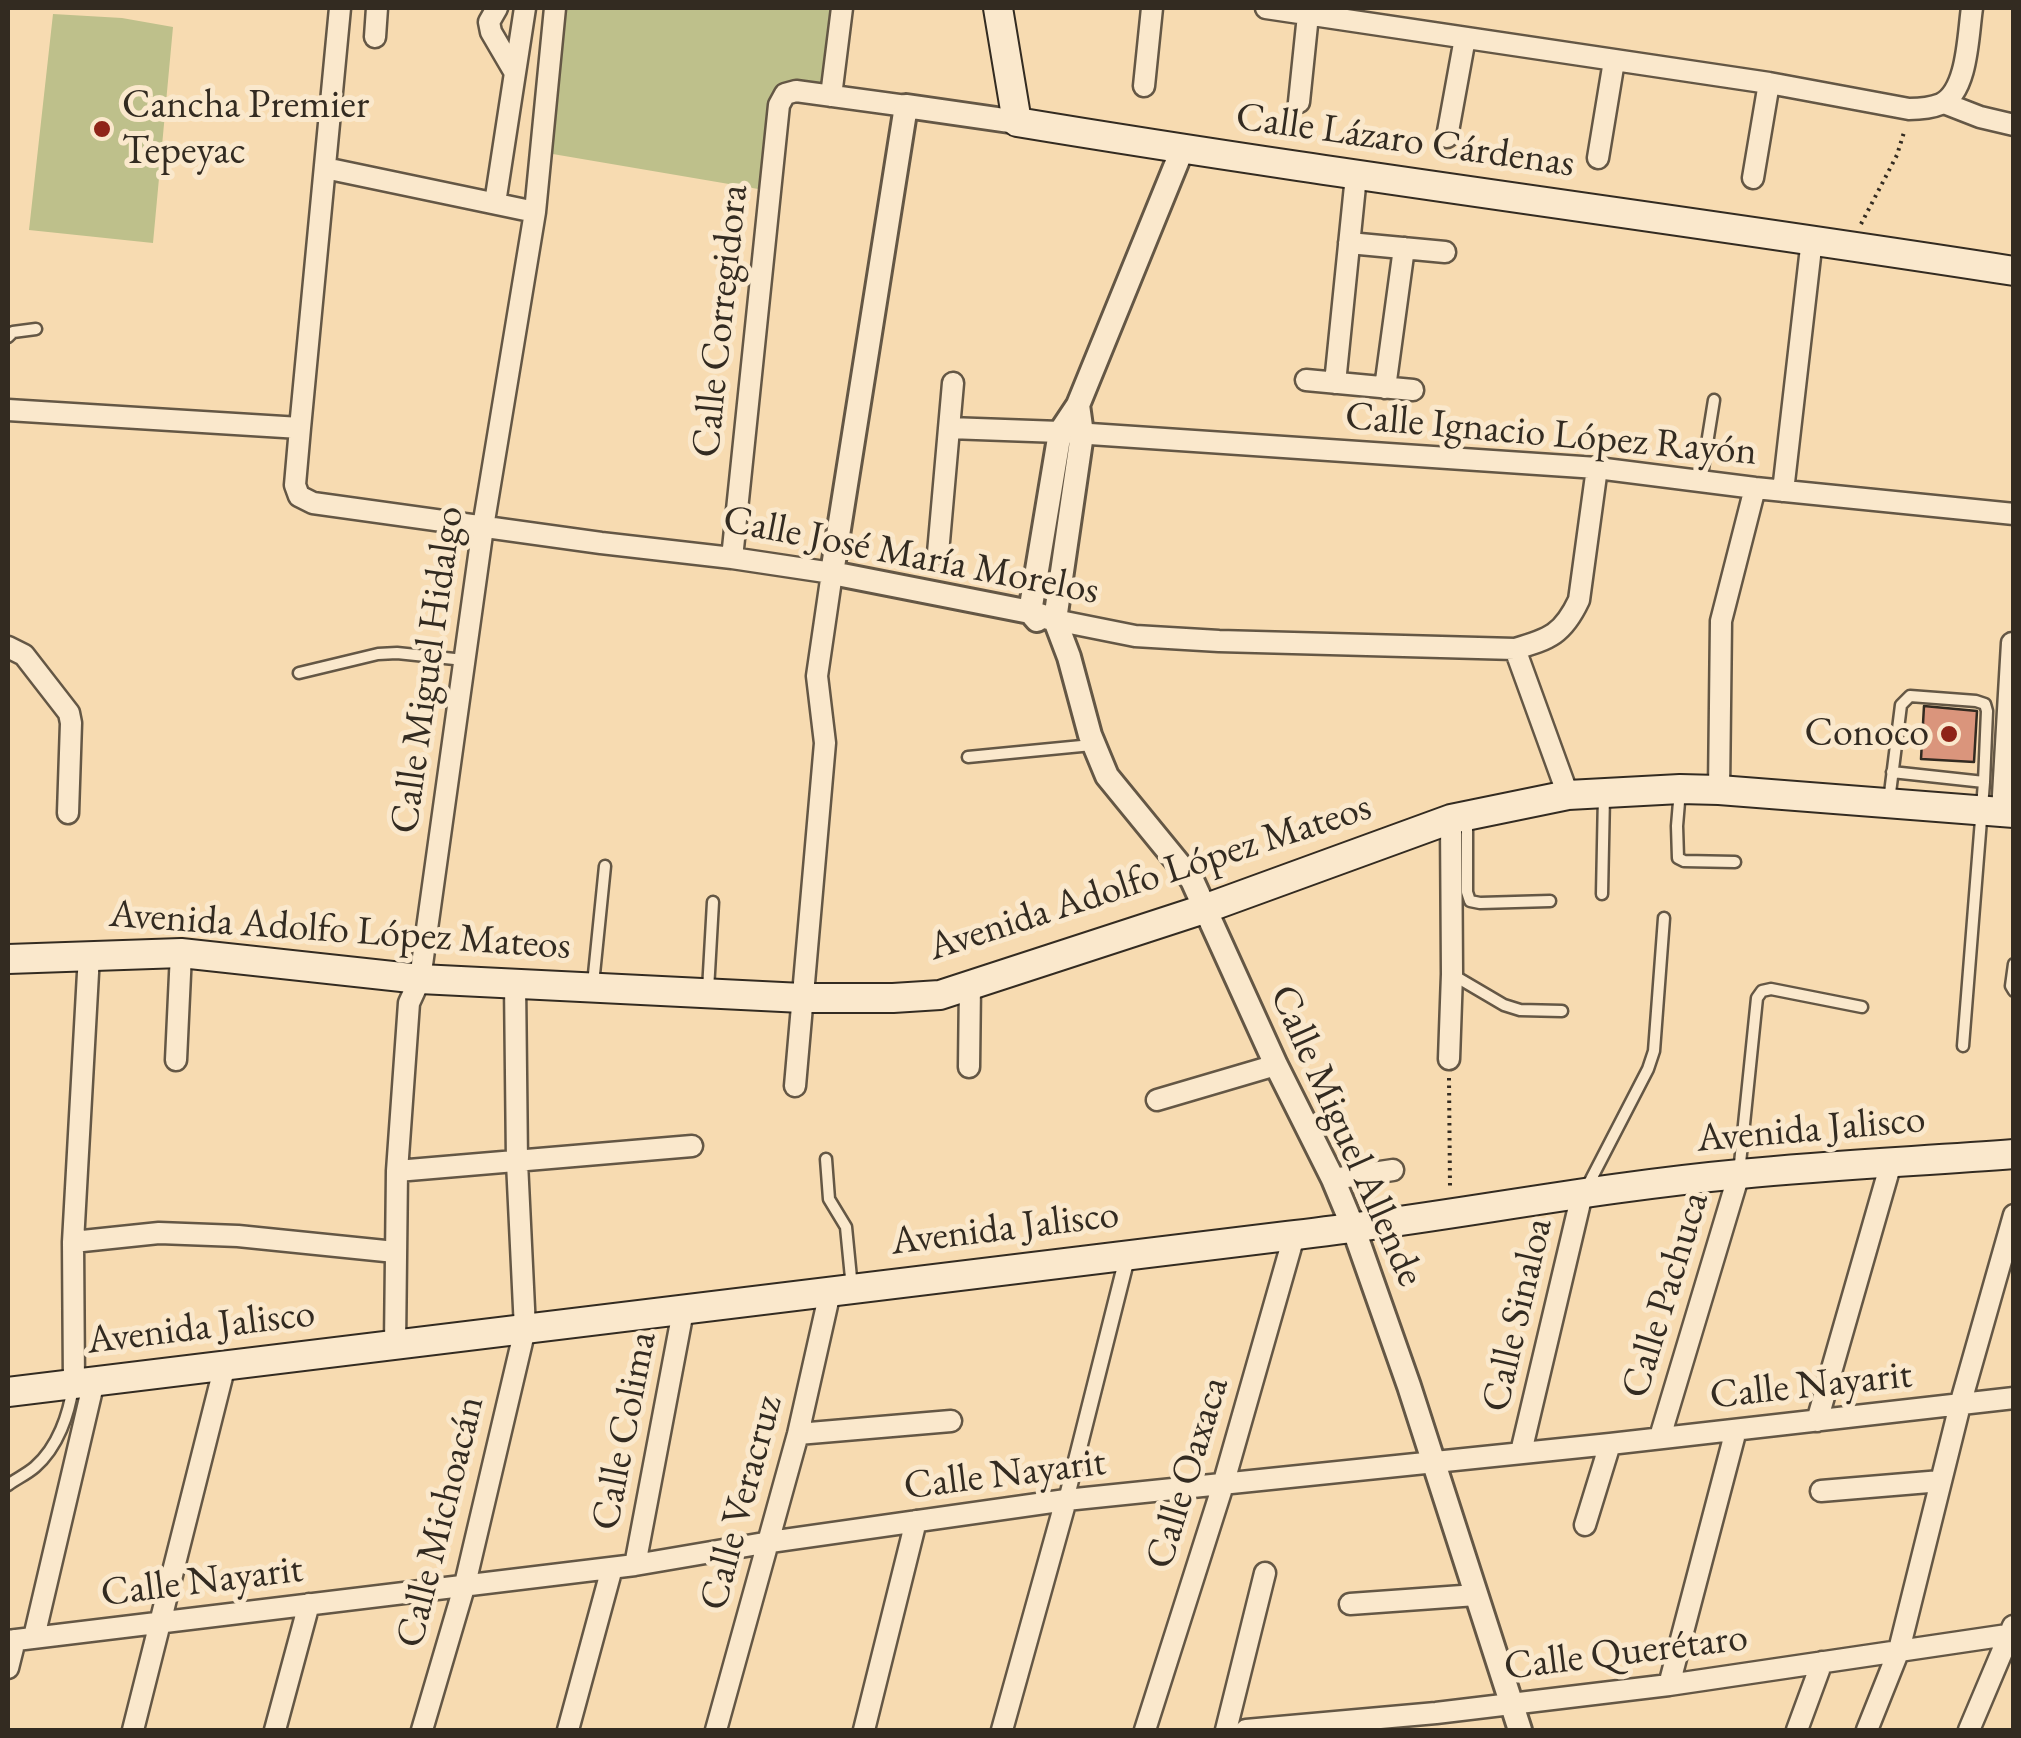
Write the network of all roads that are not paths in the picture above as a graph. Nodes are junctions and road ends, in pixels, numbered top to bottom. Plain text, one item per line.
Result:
1 (340, 8) edge
2 (377, 8) edge
3 (497, 8) edge
4 (524, 8) edge
5 (556, 8) edge
6 (842, 8) edge
7 (998, 8) edge
8 (1152, 8) edge
9 (1266, 8) edge
10 (1972, 8) edge
11 (1308, 15) junction
12 (374, 37) dead end
13 (1464, 38) junction
14 (1614, 61) junction
15 (515, 73) junction
16 (1769, 84) junction
17 (1144, 86) dead end
18 (786, 94) joint
19 (831, 96) junction
20 (1299, 102) dead end
21 (1944, 102) junction
22 (906, 106) junction
23 (1017, 122) junction
24 (2014, 125) edge
25 (1448, 137) dead end
26 (1182, 150) junction
27 (1598, 158) dead end
28 (324, 168) junction
29 (1356, 176) junction
30 (1754, 178) dead end
31 (495, 203) junction
32 (535, 212) junction
33 (1812, 240) junction
34 (1348, 244) junction
35 (1404, 248) junction
36 (1445, 252) dead end
37 (2014, 270) edge
38 (36, 329) dead end
39 (8, 337) edge
40 (1306, 380) dead end
41 (952, 383) dead end
42 (1335, 383) junction
43 (1386, 388) junction
44 (1413, 390) dead end
45 (1714, 400) dead end
46 (8, 410) edge
47 (300, 428) junction
48 (949, 428) junction
49 (1071, 433) junction
50 (1597, 468) junction
51 (1701, 481) junction
52 (1755, 488) junction
53 (1783, 491) junction
54 (2014, 514) edge
55 (482, 526) junction
56 (938, 553) dead end
57 (732, 558) junction
58 (832, 573) junction
59 (1030, 612) junction
60 (1054, 620) junction
61 (2012, 642) edge
62 (8, 647) edge
63 (1515, 649) junction
64 (1069, 657) junction
65 (464, 660) junction
66 (299, 673) dead end
67 (1094, 744) junction
68 (968, 757) dead end
69 (1892, 772) junction
70 (1680, 790) junction
71 (1719, 790) junction
72 (1604, 793) junction
73 (1568, 795) junction
74 (1888, 802) junction
75 (1995, 804) edge
76 (68, 813) dead end
77 (1459, 817) junction
78 (1735, 862) dead end
79 (604, 866) dead end
80 (1602, 894) dead end
81 (1550, 900) dead end
82 (713, 902) dead end
83 (1204, 909) junction
84 (1664, 918) dead end
85 (181, 953) junction
86 (89, 954) junction
87 (8, 959) edge
88 (2014, 964) edge
89 (1452, 974) junction
90 (420, 979) junction
91 (515, 983) junction
92 (970, 985) junction
93 (593, 987) junction
94 (2014, 990) edge
95 (708, 992) junction
96 (802, 998) junction
97 (1862, 1007) dead end
98 (1562, 1011) dead end
99 (1962, 1046) dead end
100 (1449, 1059) road end
101 (176, 1060) dead end
102 (1276, 1064) junction
103 (970, 1066) dead end
104 (795, 1086) dead end
105 (1157, 1100) dead end
106 (692, 1146) dead end
107 (2014, 1154) edge
108 (826, 1160) dead end
109 (517, 1162) junction
110 (1891, 1163) junction
111 (1393, 1170) dead end
112 (397, 1171) junction
113 (1739, 1174) junction
114 (1333, 1178) junction
115 (1582, 1194) junction
116 (2014, 1215) edge
117 (1353, 1227) junction
118 (1294, 1236) junction
119 (73, 1242) junction
120 (395, 1252) junction
121 (1128, 1254) junction
122 (841, 1291) junction
123 (684, 1311) junction
124 (526, 1330) junction
125 (395, 1344) junction
126 (226, 1365) junction
127 (84, 1383) junction
128 (8, 1392) edge
129 (2014, 1398) edge
130 (1960, 1405) junction
131 (951, 1421) dead end
132 (1817, 1421) junction
133 (1736, 1430) junction
134 (798, 1434) junction
135 (1660, 1437) junction
136 (1610, 1444) junction
137 (1522, 1452) junction
138 (1432, 1463) junction
139 (1941, 1481) junction
140 (8, 1485) edge
141 (1223, 1485) junction
142 (1822, 1492) dead end
143 (1066, 1500) junction
144 (916, 1521) junction
145 (1585, 1525) dead end
146 (770, 1542) junction
147 (635, 1564) junction
148 (612, 1568) junction
149 (1265, 1573) dead end
150 (466, 1584) junction
151 (1476, 1596) junction
152 (309, 1604) junction
153 (1350, 1604) dead end
154 (162, 1622) junction
155 (2012, 1631) edge
156 (19, 1639) edge
157 (1899, 1650) junction
158 (1822, 1662) junction
159 (8, 1668) edge
160 (1669, 1685) junction
161 (1511, 1704) junction
162 (1433, 1722) edge
163 (1297, 1728) edge
164 (133, 1730) edge
165 (276, 1730) edge
166 (422, 1730) edge
167 (568, 1730) edge
168 (716, 1730) edge
169 (864, 1730) edge
170 (1002, 1730) edge
171 (1145, 1730) edge
172 (1226, 1730) edge
173 (1246, 1730) edge
174 (1520, 1730) edge
175 (1797, 1730) edge
176 (1867, 1730) edge
177 (1969, 1730) edge

1 - 28 street
2 - 12 street
3 - 15 street
4 - 15 street
5 - 32 street, Calle Miguel Hidalgo
6 - 19 street
7 - 23 main road
8 - 17 street
9 - 11 street
10 - 21 street
11 - 13 street
11 - 20 street
13 - 14 street
13 - 25 street
14 - 16 street
14 - 27 street
15 - 31 street
16 - 21 street
16 - 30 street
18 - 19 street, Calle Lázaro Cárdenas
18 - 57 street, Calle Corregidora
19 - 22 street, Calle Lázaro Cárdenas
21 - 24 street
22 - 23 street, Calle Lázaro Cárdenas
22 - 58 street
23 - 26 main road, Calle Lázaro Cárdenas
26 - 29 main road, Calle Lázaro Cárdenas
26 - 49 street
28 - 31 street
28 - 47 street
29 - 33 main road, Calle Lázaro Cárdenas
29 - 34 street
31 - 32 street
32 - 55 street, Calle Miguel Hidalgo
33 - 37 main road, Calle Lázaro Cárdenas
33 - 53 street
34 - 35 street
34 - 42 street
35 - 36 street
35 - 43 street
38 - 39 lane
40 - 42 street
41 - 48 street
42 - 43 street
43 - 44 street
45 - 51 lane
46 - 47 street
47 - 55 street, Calle José María Morelos
48 - 49 street, Calle Ignacio López Rayón
48 - 56 street
49 - 50 street, Calle Ignacio López Rayón
49 - 59 street
49 - 60 street
50 - 51 street, Calle Ignacio López Rayón
50 - 63 street, Calle José María Morelos
51 - 52 street, Calle Ignacio López Rayón
52 - 53 street, Calle Ignacio López Rayón
52 - 71 street
53 - 54 street, Calle Ignacio López Rayón
55 - 57 street, Calle José María Morelos
55 - 65 street, Calle Miguel Hidalgo
57 - 58 street, Calle José María Morelos
58 - 59 street, Calle José María Morelos
58 - 96 street
59 - 60 street, Calle José María Morelos
59 - 64 street, Calle Miguel Allende
60 - 63 street, Calle José María Morelos
60 - 64 street, Calle Miguel Allende
61 - 75 street
62 - 76 street
63 - 73 street
64 - 67 street, Calle Miguel Allende
65 - 66 lane
65 - 90 street, Calle Miguel Hidalgo
67 - 68 lane
67 - 83 street, Calle Miguel Allende
69 - 74 lane
69 - 75 lane
69 - 75 lane
70 - 71 main road, Avenida Adolfo López Mateos
70 - 72 main road, Avenida Adolfo López Mateos
70 - 78 lane
71 - 74 main road, Avenida Adolfo López Mateos
72 - 73 main road, Avenida Adolfo López Mateos
72 - 80 lane
73 - 77 main road, Avenida Adolfo López Mateos
74 - 75 main road, Avenida Adolfo López Mateos
75 - 99 lane
77 - 81 lane
77 - 83 main road, Avenida Adolfo López Mateos
77 - 89 street
79 - 93 lane
82 - 95 lane
83 - 92 main road, Avenida Adolfo López Mateos
83 - 102 street, Calle Miguel Allende
84 - 115 lane
85 - 86 main road, Avenida Adolfo López Mateos
85 - 90 main road, Avenida Adolfo López Mateos
85 - 101 street
86 - 87 main road, Avenida Adolfo López Mateos
86 - 119 street
88 - 94 lane
89 - 98 lane
89 - 100 street
90 - 91 main road, Avenida Adolfo López Mateos
90 - 112 street, Calle Miguel Hidalgo
91 - 93 main road, Avenida Adolfo López Mateos
91 - 109 street, Calle Michoacán
92 - 96 main road, Avenida Adolfo López Mateos
92 - 103 street
93 - 95 main road, Avenida Adolfo López Mateos
95 - 96 main road, Avenida Adolfo López Mateos
96 - 104 street
97 - 113 lane
102 - 105 street
102 - 114 street, Calle Miguel Allende
106 - 109 street
107 - 110 main road, Avenida Jalisco
108 - 122 lane
109 - 112 street
109 - 124 street, Calle Michoacán
110 - 113 main road, Avenida Jalisco
110 - 132 street
111 - 114 street
112 - 120 street, Calle Miguel Hidalgo
113 - 115 main road, Avenida Jalisco
113 - 135 street, Calle Pachuca
114 - 117 street, Calle Miguel Allende
115 - 117 main road, Avenida Jalisco
115 - 137 street, Calle Sinaloa
116 - 130 street
117 - 118 main road, Avenida Jalisco
117 - 138 street, Calle Miguel Allende
118 - 121 main road, Avenida Jalisco
118 - 141 street, Calle Oaxaca
119 - 120 street
119 - 127 street
120 - 125 street, Calle Miguel Hidalgo
121 - 122 main road, Avenida Jalisco
121 - 143 street
122 - 123 main road, Avenida Jalisco
122 - 134 street, Calle Veracruz
123 - 124 main road, Avenida Jalisco
123 - 147 street, Calle Colima
124 - 125 main road, Avenida Jalisco
124 - 150 street, Calle Michoacán
125 - 126 main road, Avenida Jalisco
126 - 127 main road, Avenida Jalisco
126 - 154 street
127 - 128 main road, Avenida Jalisco
127 - 140 lane
127 - 156 street
129 - 130 street, Calle Nayarit
130 - 132 street, Calle Nayarit
130 - 139 street
131 - 134 street
132 - 133 street, Calle Nayarit
133 - 135 street, Calle Nayarit
133 - 160 street
134 - 146 street, Calle Veracruz
135 - 136 street, Calle Nayarit
136 - 137 street, Calle Nayarit
136 - 145 street
137 - 138 street, Calle Nayarit
138 - 141 street, Calle Nayarit
138 - 151 street, Calle Miguel Allende
139 - 142 street
139 - 157 street
141 - 143 street, Calle Nayarit
141 - 171 street, Calle Oaxaca
143 - 144 street, Calle Nayarit
143 - 170 street
144 - 146 street, Calle Nayarit
144 - 169 street
146 - 147 street, Calle Nayarit
146 - 168 street, Calle Veracruz
147 - 148 street, Calle Nayarit
148 - 150 street, Calle Nayarit
148 - 167 street, Calle Colima
149 - 172 street
150 - 152 street, Calle Nayarit
150 - 166 street, Calle Michoacán
151 - 153 street
151 - 161 street, Calle Miguel Allende
152 - 154 street, Calle Nayarit
152 - 165 street
154 - 156 street, Calle Nayarit
154 - 164 street
155 - 157 street, Calle Querétaro
155 - 177 street
156 - 159 street
157 - 158 street, Calle Querétaro
157 - 176 street
158 - 160 street, Calle Querétaro
158 - 175 street
160 - 161 street, Calle Querétaro
161 - 162 street, Calle Querétaro
161 - 174 street, Calle Miguel Allende
162 - 163 street, Calle Querétaro
163 - 173 street, Calle Querétaro

